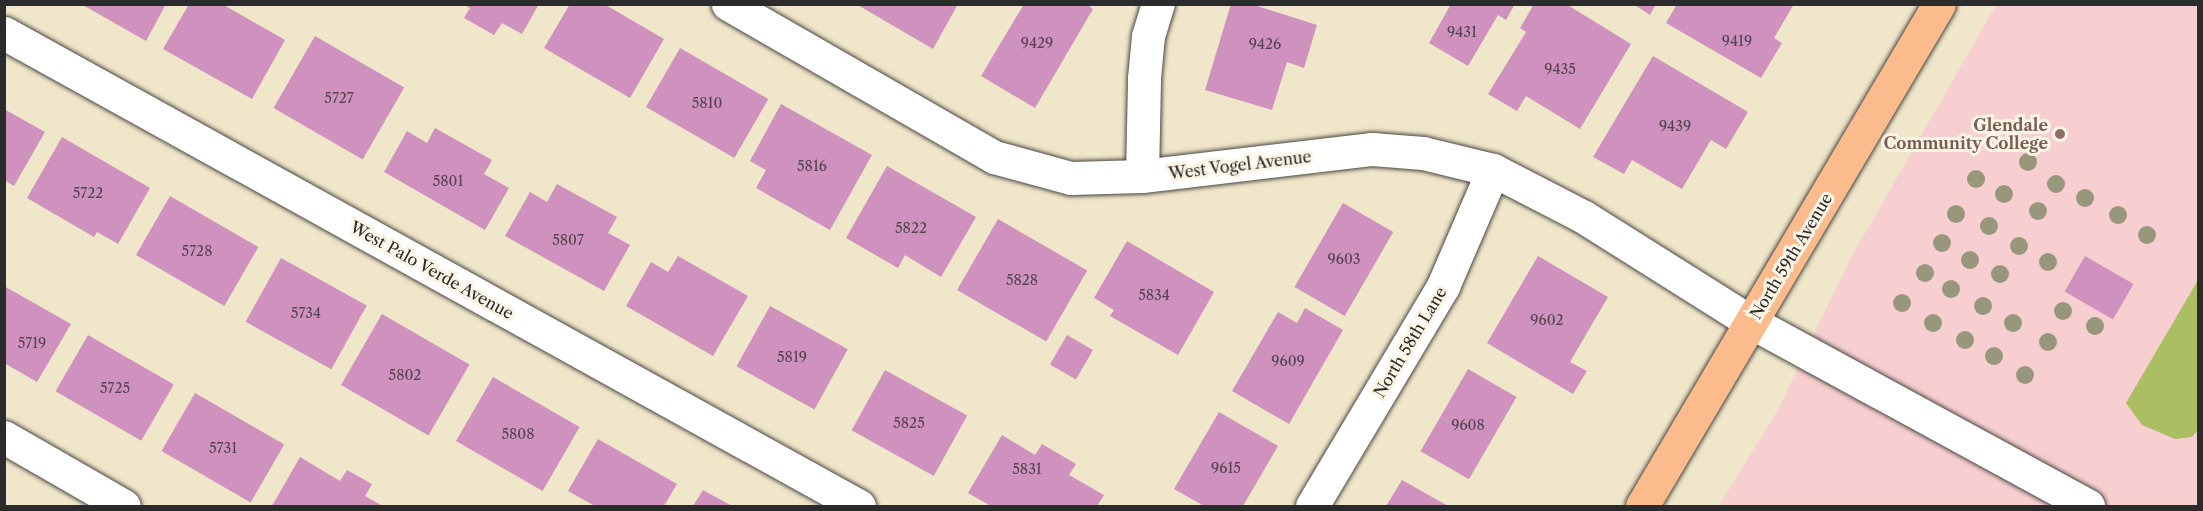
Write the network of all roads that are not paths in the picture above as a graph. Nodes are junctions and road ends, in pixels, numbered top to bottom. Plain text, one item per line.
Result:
1 (728, 4) edge
2 (1158, 4) edge
3 (1939, 4) edge
4 (4, 33) edge
5 (1493, 170) junction
6 (1142, 176) junction
7 (1751, 322) junction
8 (4, 437) edge
9 (124, 507) edge
10 (860, 507) edge
11 (1312, 507) edge
12 (1642, 507) edge
13 (2088, 507) edge

1 - 6 street, West Vogel Avenue
2 - 6 street
3 - 7 main road, North 59th Avenue
4 - 10 street, West Palo Verde Avenue
5 - 6 street, West Vogel Avenue
5 - 7 street, West Vogel Avenue
5 - 11 street, North 58th Lane
7 - 12 main road, North 59th Avenue
7 - 13 street, West Vogel Avenue
8 - 9 street

